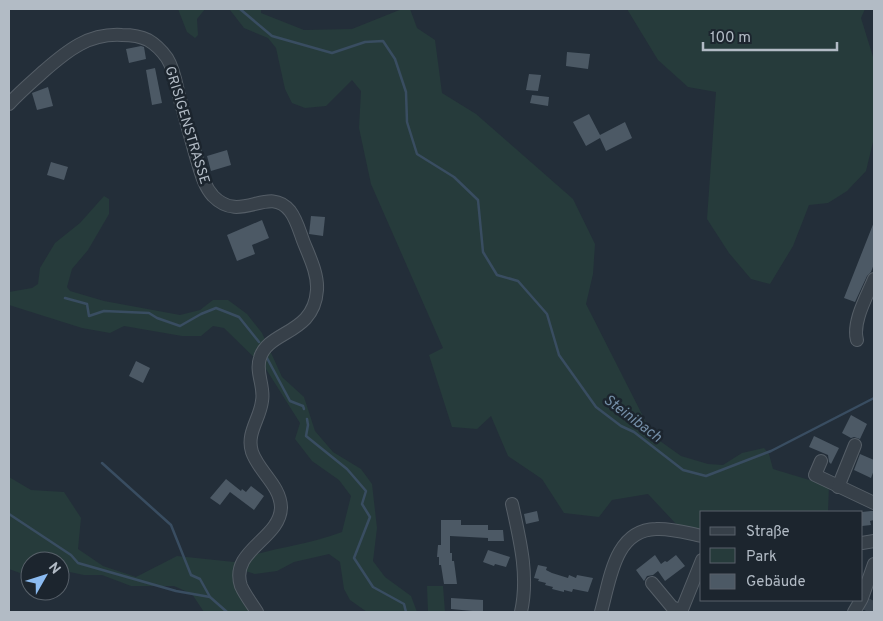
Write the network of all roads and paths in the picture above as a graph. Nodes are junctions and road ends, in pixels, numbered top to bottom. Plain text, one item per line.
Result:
1 (9, 104) edge
2 (874, 279) edge
3 (857, 340) dead end
4 (855, 445) dead end
5 (821, 461) dead end
6 (838, 487) junction
7 (512, 504) dead end
8 (874, 504) edge
9 (700, 536) edge
10 (874, 564) edge
11 (700, 565) edge
12 (652, 583) dead end
13 (863, 594) edge
14 (257, 612) edge
15 (521, 612) edge
16 (601, 612) edge
17 (682, 612) edge

1 - 14 street, GRISIGENSTRASSE
2 - 3 street
4 - 6 street
5 - 6 street
6 - 8 street
7 - 15 street
9 - 16 street
10 - 13 street
11 - 17 street
12 - 17 street

